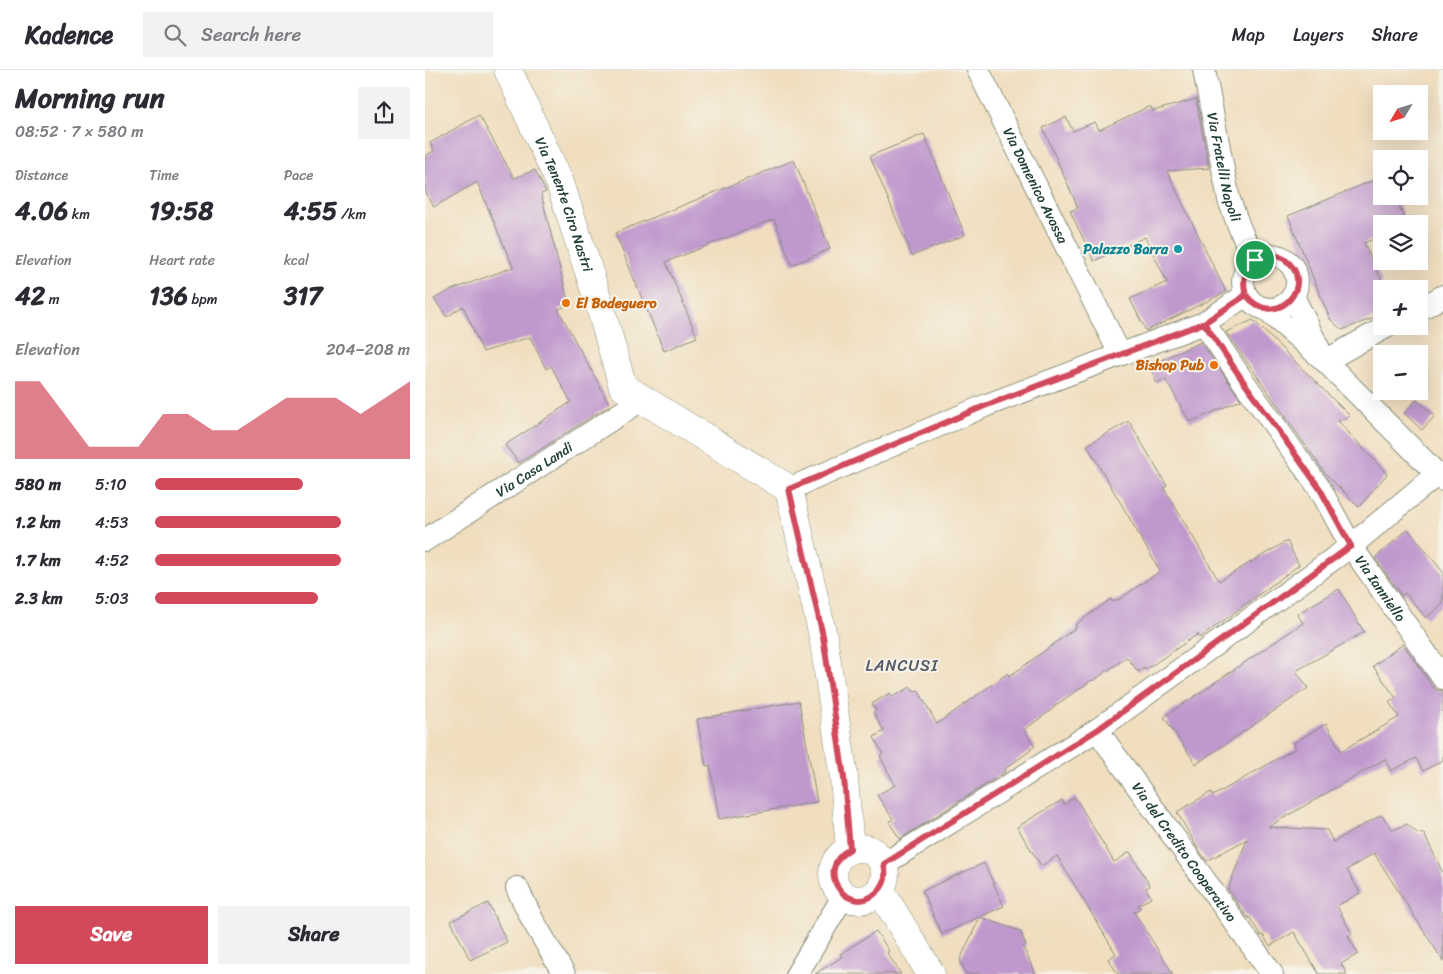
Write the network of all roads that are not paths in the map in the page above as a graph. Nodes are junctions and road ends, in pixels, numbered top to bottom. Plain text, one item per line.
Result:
1 (508, 70) edge
2 (978, 70) edge
3 (1204, 70) edge
4 (1255, 260) junction
5 (1293, 296) junction
6 (1443, 296) edge
7 (1255, 302) junction
8 (1428, 305) edge
9 (1204, 323) junction
10 (1373, 334) edge
11 (1120, 354) junction
12 (1325, 361) junction
13 (643, 399) junction
14 (1440, 477) edge
15 (789, 489) junction
16 (425, 540) edge
17 (1351, 546) junction
18 (1443, 678) edge
19 (1097, 730) junction
20 (850, 849) junction
21 (882, 877) junction
22 (517, 888) dead end
23 (843, 894) junction
24 (564, 974) edge
25 (797, 974) edge
26 (931, 974) edge
27 (1271, 974) edge

1 - 13 street, Via Tenente Ciro Nastri
2 - 11 street, Via Domenico Avossa
3 - 4 street, Via Fratelli Napoli
4 - 5 street
4 - 7 street
5 - 7 street
5 - 12 street
6 - 8 street
7 - 9 street
7 - 12 street
9 - 11 street
9 - 17 street, Via Ianniello
10 - 12 street
11 - 15 street
12 - 14 street
13 - 15 street, Via Tenente Ciro Nastri
13 - 16 street, Via Casa Landi
14 - 17 street
15 - 20 street
17 - 18 street, Via Ianniello
17 - 19 street
19 - 21 street
19 - 27 street, Via del Credito Cooperativo
20 - 21 street
20 - 23 street
21 - 23 street
21 - 26 street
22 - 24 street
23 - 25 street

